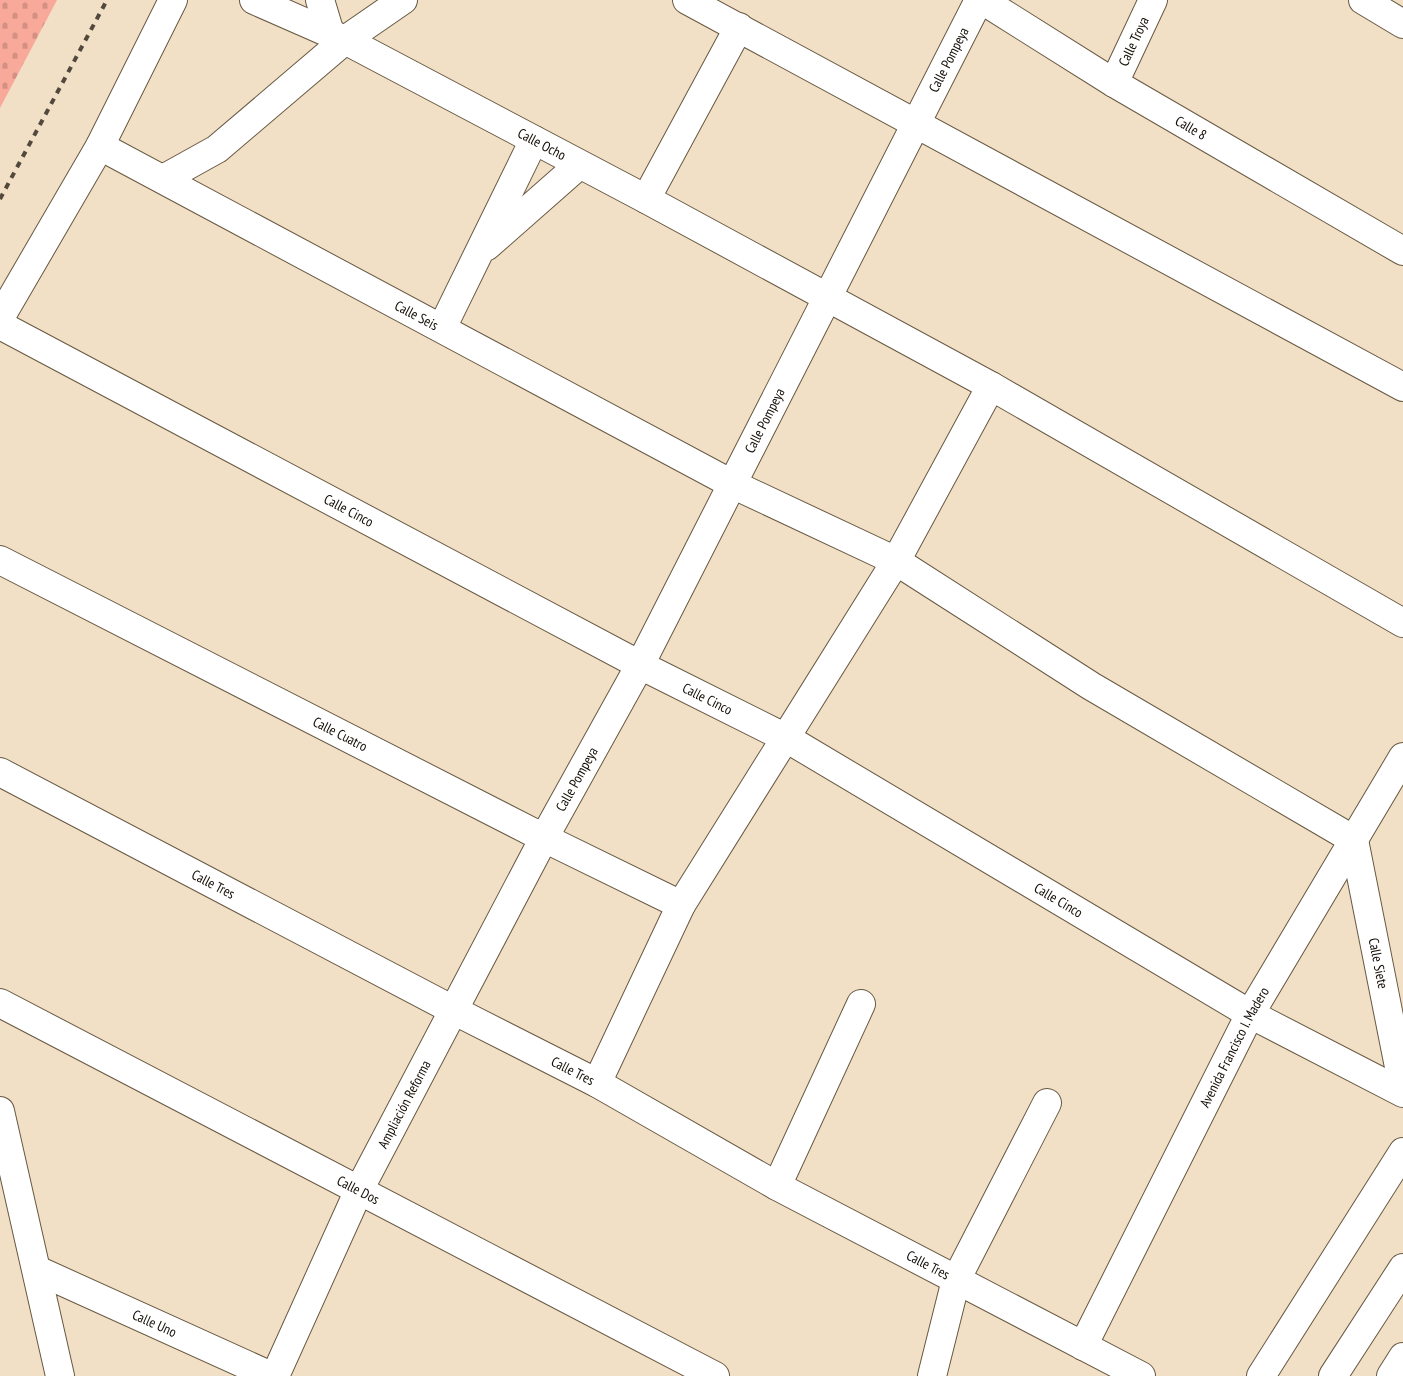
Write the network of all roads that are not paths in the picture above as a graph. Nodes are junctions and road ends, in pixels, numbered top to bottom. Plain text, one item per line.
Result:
1 (173, 0) edge
2 (254, 0) edge
3 (320, 0) edge
4 (403, 0) edge
5 (687, 0) edge
6 (981, 0) edge
7 (1153, 0) edge
8 (1363, 0) edge
9 (1403, 24) edge
10 (739, 27) junction
11 (337, 37) junction
12 (1114, 83) junction
13 (917, 122) junction
14 (534, 140) junction
15 (100, 146) junction
16 (579, 165) junction
17 (163, 179) junction
18 (646, 198) junction
19 (1403, 252) edge
20 (478, 254) junction
21 (827, 298) junction
22 (0, 318) edge
23 (0, 325) edge
24 (442, 328) junction
25 (991, 386) junction
26 (1403, 387) edge
27 (732, 484) junction
28 (0, 560) edge
29 (896, 561) junction
30 (1403, 623) edge
31 (640, 665) junction
32 (786, 738) junction
33 (1403, 757) edge
34 (0, 772) edge
35 (544, 838) junction
36 (1354, 840) junction
37 (682, 904) junction
38 (0, 1003) edge
39 (861, 1004) dead end
40 (455, 1011) junction
41 (1250, 1014) junction
42 (597, 1083) junction
43 (1403, 1087) edge
44 (1403, 1093) edge
45 (1047, 1103) dead end
46 (0, 1111) edge
47 (1403, 1152) edge
48 (777, 1186) junction
49 (359, 1190) junction
50 (1403, 1268) edge
51 (38, 1270) junction
52 (956, 1280) junction
53 (1083, 1346) junction
54 (1403, 1357) edge
55 (60, 1376) edge
56 (271, 1376) edge
57 (275, 1376) edge
58 (715, 1376) edge
59 (932, 1376) edge
60 (1142, 1376) edge
61 (1261, 1376) edge
62 (1334, 1376) edge
63 (1391, 1376) edge

1 - 15 street
2 - 11 street, Calle Ocho
3 - 11 street
4 - 11 street
5 - 10 street
6 - 12 street, Calle 8
6 - 13 street, Calle Pompeya
7 - 12 street, Calle Troya
8 - 9 street
10 - 13 street
10 - 18 street
11 - 14 street, Calle Ocho
11 - 17 street
12 - 19 street, Calle 8
13 - 21 street, Calle Pompeya
13 - 26 street
14 - 16 street, Calle Ocho
14 - 20 street
15 - 17 street, Calle Seis
15 - 22 street
16 - 18 street, Calle Ocho
16 - 20 street
17 - 24 street, Calle Seis
18 - 21 street, Calle Ocho
20 - 24 street
21 - 25 street, Calle Ocho
21 - 27 street, Calle Pompeya
23 - 31 street, Calle Cinco
24 - 27 street, Calle Seis
25 - 29 street
25 - 30 street, Calle Ocho
27 - 29 street, Calle Seis
27 - 31 street, Calle Pompeya
28 - 35 street, Calle Cuatro
29 - 32 street
29 - 36 street, Calle Seis
31 - 32 street, Calle Cinco
31 - 35 street, Calle Pompeya
32 - 37 street
32 - 41 street, Calle Cinco
33 - 36 street, Avenida Francisco I. Madero
34 - 40 street, Calle Tres
35 - 37 street, Calle Cuatro
35 - 40 street, Ampliación Reforma
36 - 41 street, Avenida Francisco I. Madero
36 - 43 street, Calle Siete
37 - 42 street
38 - 49 street, Calle Dos
39 - 48 street
40 - 42 street, Calle Tres
40 - 49 street, Ampliación Reforma
41 - 44 street, Calle Cinco
41 - 53 street, Avenida Francisco I. Madero
42 - 48 street, Calle Tres
45 - 52 street
46 - 51 street
47 - 61 street
48 - 52 street, Calle Tres
49 - 57 street, Ampliación Reforma
49 - 58 street, Calle Dos
50 - 62 street
51 - 55 street
51 - 56 street, Calle Uno
52 - 53 street, Calle Tres
52 - 59 street
53 - 60 street, Calle Tres
54 - 63 street

